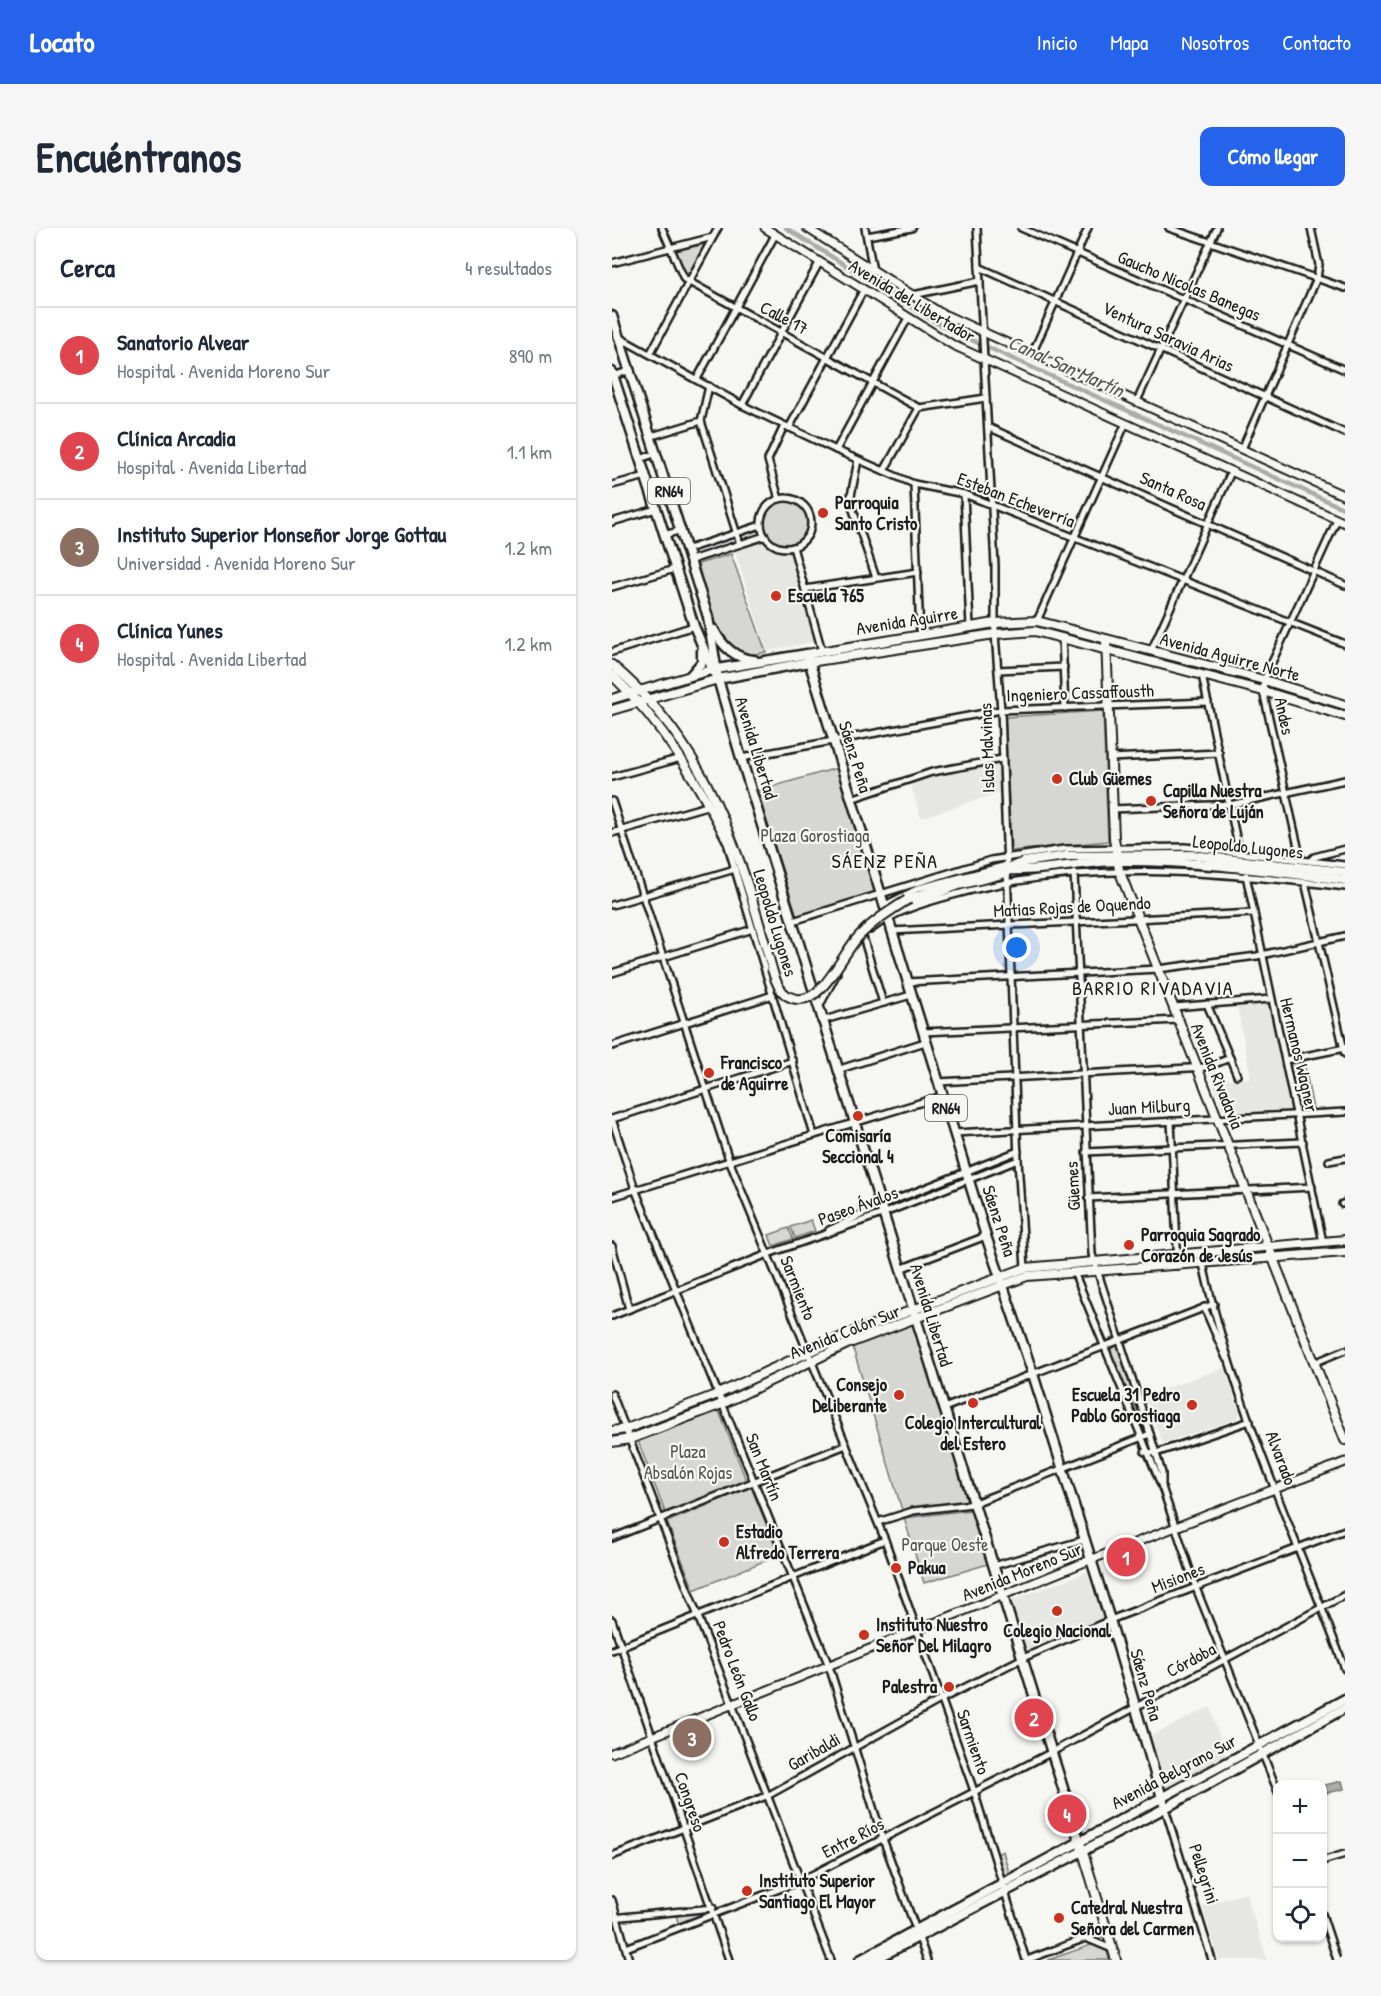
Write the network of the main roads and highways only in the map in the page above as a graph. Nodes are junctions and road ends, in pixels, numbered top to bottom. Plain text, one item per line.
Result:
1 (613, 322) edge
2 (613, 374) edge
3 (616, 398) edge
4 (701, 594) junction
5 (685, 600) junction
6 (708, 617) junction
7 (995, 628) junction
8 (701, 645) junction
9 (1107, 645) junction
10 (808, 658) junction
11 (767, 661) junction
12 (612, 666) edge
13 (715, 669) junction
14 (612, 675) edge
15 (690, 676) junction
16 (718, 679) junction
17 (1264, 685) junction
18 (635, 692) junction
19 (612, 699) edge
20 (648, 699) junction
21 (639, 702) junction
22 (1345, 705) edge
23 (612, 710) edge
24 (1345, 716) edge
25 (1117, 858) junction
26 (1345, 872) edge
27 (1345, 880) edge
28 (747, 885) junction
29 (1345, 1240) edge
30 (1270, 1248) junction
31 (1345, 1252) edge
32 (1275, 1258) junction
33 (1000, 1276) junction
34 (1003, 1285) junction
35 (912, 1309) junction
36 (916, 1319) junction
37 (612, 1431) edge
38 (1345, 1440) edge
39 (612, 1442) edge
40 (1345, 1699) edge
41 (1345, 1708) edge
42 (1261, 1749) junction
43 (1162, 1798) junction
44 (1165, 1808) junction
45 (1081, 1845) junction
46 (917, 1935) junction
47 (860, 1960) edge
48 (874, 1960) edge
49 (1116, 1960) edge

1 - 4 main road, Avenida Libertad / RN64
2 - 3 main road, Avenida Libertad / RN64
3 - 5 main road, Avenida Libertad / RN64
4 - 5 main road
4 - 6 main road, Avenida Libertad / RN64
5 - 8 main road, Avenida Libertad / RN64
6 - 11 main road
6 - 13 main road, Avenida Libertad / RN64
7 - 9 main road, Avenida Aguirre
7 - 9 main road, Avenida Aguirre
7 - 10 main road, Avenida Aguirre
7 - 10 main road, Avenida Aguirre
8 - 13 main road, Avenida Libertad / RN64
8 - 15 main road
9 - 17 main road, Avenida Aguirre Norte
9 - 17 main road, Avenida Aguirre Norte
9 - 25 main road, Avenida Rivadavia
10 - 11 main road, Avenida Aguirre
10 - 16 main road, Avenida Aguirre
10 - 33 main road, Sáenz Peña / RN64
11 - 13 main road, Avenida Aguirre
12 - 18 main road, Leopoldo Lugones
13 - 15 main road
13 - 16 main road, Avenida Libertad / RN64
14 - 18 main road, Leopoldo Lugones
15 - 18 main road
16 - 20 main road
16 - 35 main road, Avenida Libertad
17 - 22 main road, Avenida Aguirre Norte
17 - 24 main road, Avenida Aguirre Norte
18 - 19 main road
18 - 20 main road, Leopoldo Lugones
18 - 21 main road, Leopoldo Lugones
20 - 21 main road
20 - 28 main road, Leopoldo Lugones
21 - 23 main road
21 - 28 main road, Leopoldo Lugones
25 - 26 main road, Leopoldo Lugones
25 - 27 main road, Leopoldo Lugones
25 - 28 main road, Leopoldo Lugones, bridge
25 - 30 main road, Avenida Rivadavia
29 - 30 main road, Avenida Colón Sur
30 - 32 main road, Avenida Rivadavia
30 - 33 main road, Avenida Colón Sur
31 - 32 main road, Avenida Colón Sur
32 - 34 main road, Avenida Colón Sur
32 - 38 main road, Avenida Rivadavia
33 - 34 main road, Sáenz Peña / RN64
33 - 35 main road, Avenida Colón Sur
34 - 36 main road, Avenida Colón Sur
34 - 43 main road, Sáenz Peña / RN64
35 - 36 main road, Avenida Libertad
35 - 37 main road, Avenida Colón Sur
36 - 39 main road, Avenida Colón Sur
36 - 45 main road, Avenida Libertad
40 - 42 main road, Avenida Belgrano Sur
41 - 42 main road, Avenida Belgrano Sur
42 - 43 main road, Avenida Belgrano Sur
42 - 44 main road, Avenida Belgrano Sur
43 - 44 main road, Pellegrini
43 - 45 main road, Avenida Belgrano Sur
44 - 45 main road, Avenida Belgrano Sur
45 - 46 main road, Avenida Belgrano Sur
45 - 49 main road, Avenida Libertad
46 - 47 main road, Avenida Belgrano Sur
46 - 48 main road, Avenida Belgrano Sur

